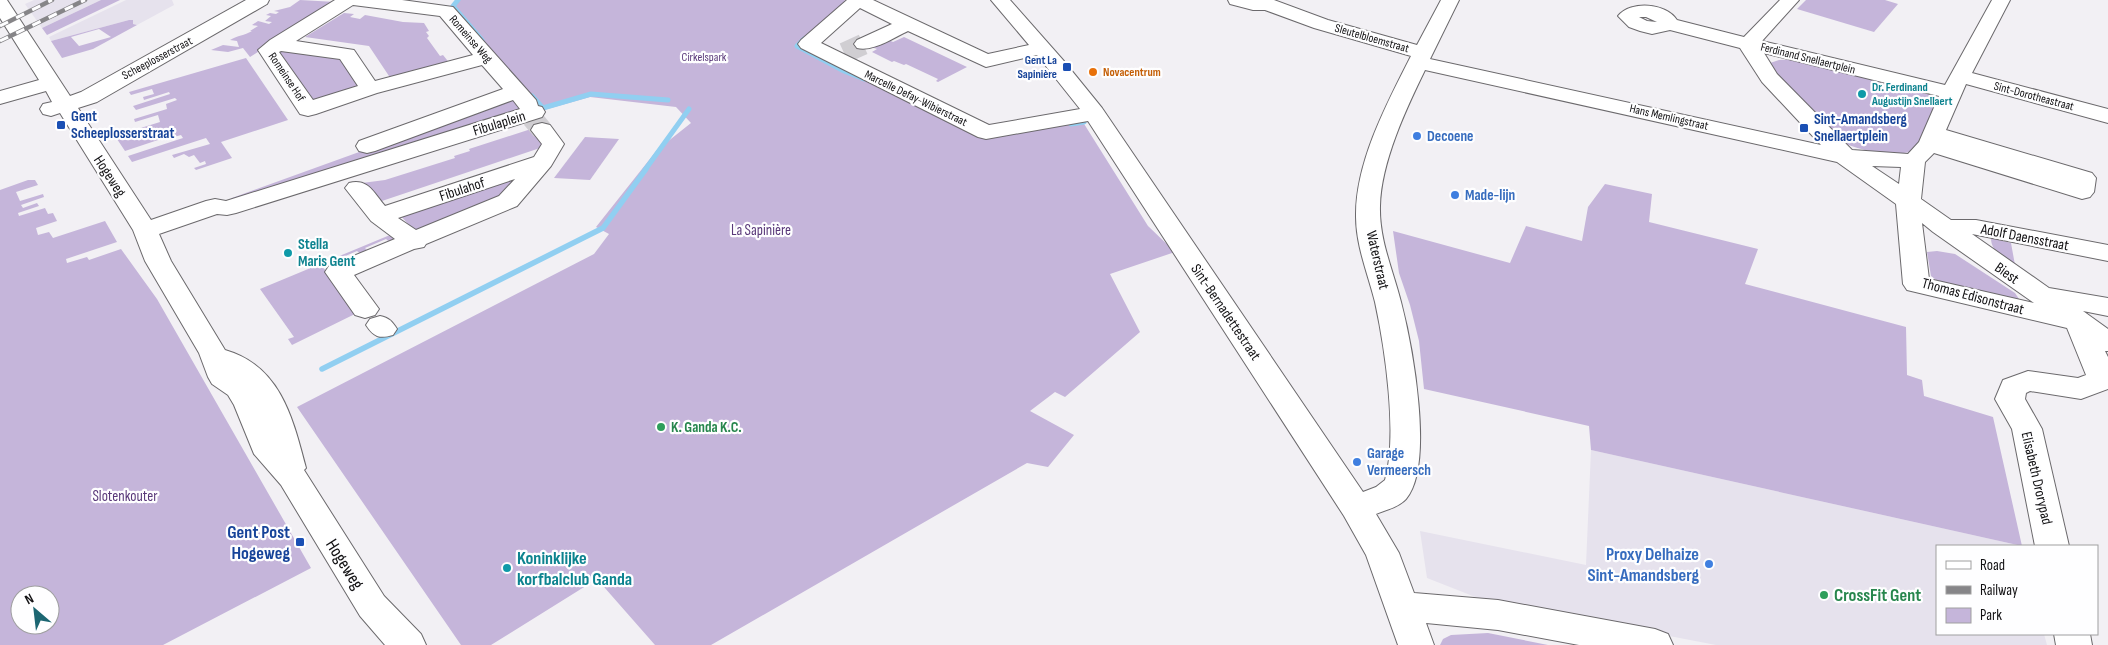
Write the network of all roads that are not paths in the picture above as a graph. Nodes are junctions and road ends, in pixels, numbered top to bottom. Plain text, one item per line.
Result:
1 (260, 0) edge
2 (348, 0) edge
3 (355, 0) edge
4 (1000, 0) edge
5 (1450, 0) edge
6 (1790, 0) edge
7 (2001, 0) edge
8 (855, 1) edge
9 (1245, 2) edge
10 (0, 3) edge
11 (447, 5) edge
12 (909, 23) junction
13 (1668, 24) dead end
14 (277, 44) junction
15 (864, 44) tunnel mouth
16 (1748, 44) junction
17 (1042, 48) junction
18 (487, 57) junction
19 (1420, 57) junction
20 (51, 83) junction
21 (1955, 85) junction
22 (370, 89) junction
23 (516, 92) junction
24 (0, 98) edge
25 (58, 108) junction
26 (1094, 113) junction
27 (2108, 116) edge
28 (536, 120) junction
29 (1925, 146) junction
30 (1845, 157) junction
31 (544, 161) junction
32 (352, 178) junction
33 (1908, 202) junction
34 (215, 206) junction
35 (380, 216) junction
36 (1942, 227) junction
37 (145, 230) junction
38 (415, 242) junction
39 (2108, 253) edge
40 (2038, 294) junction
41 (2108, 307) edge
42 (376, 321) dead end
43 (2078, 322) junction
44 (2108, 342) edge
45 (1355, 507) junction
46 (2052, 545) edge
47 (1403, 607) junction
48 (408, 645) edge
49 (1416, 645) edge
50 (1655, 645) edge

1 - 25 street, Scheeplosserstraat
2 - 14 street, Romeinse Hof
3 - 11 street, Romeinse Weg
4 - 17 street, Sint-Bernadettestraat
5 - 19 street, Waterstraat
6 - 16 street
7 - 21 street
8 - 12 street
8 - 26 street, Marcelle Defay-Wibierstraat
9 - 19 street, Sleutelbloemstraat
10 - 20 street, Hogeweg
11 - 18 street, Romeinse Weg
12 - 15 street
12 - 17 street
13 - 16 street
14 - 22 street, Romeinse Hof
14 - 22 street, Romeinse Hof
16 - 21 street, Ferdinand Snellaertplein
16 - 30 street, Ferdinand Snellaertplein
17 - 26 street, Sint-Bernadettestraat
18 - 22 street, Romeinse Hof
18 - 23 street, Romeinse Weg
19 - 30 street, Hans Memlingstraat
19 - 45 street, Waterstraat
20 - 24 street
20 - 25 street, Hogeweg
21 - 27 street, Sint-Dorotheastraat
21 - 29 street
23 - 28 street, Fibulaplein
23 - 34 street, Fibulaplein
25 - 37 street, Hogeweg
26 - 45 street, Sint-Bernadettestraat
28 - 31 street, Fibulahof
28 - 32 street, Fibulaplein
29 - 29 street
29 - 30 street
29 - 33 street
30 - 33 street, Hans Memlingstraat
31 - 35 street, Fibulahof
31 - 38 street, Fibulahof
32 - 34 street, Fibulaplein
32 - 35 street
33 - 36 street, Biest
33 - 43 street, Thomas Edisonstraat
34 - 37 street, Fibulaplein
35 - 38 street
36 - 39 street, Adolf Daensstraat
36 - 40 street, Biest
37 - 48 street, Hogeweg
38 - 42 street, Fibulahof
40 - 41 street
40 - 43 street, Biest
43 - 44 street, Biest
43 - 46 street, Elisabeth Drorypad
45 - 47 street, Sint-Bernadettestraat
47 - 49 street, Sint-Bernadettestraat
47 - 50 street

